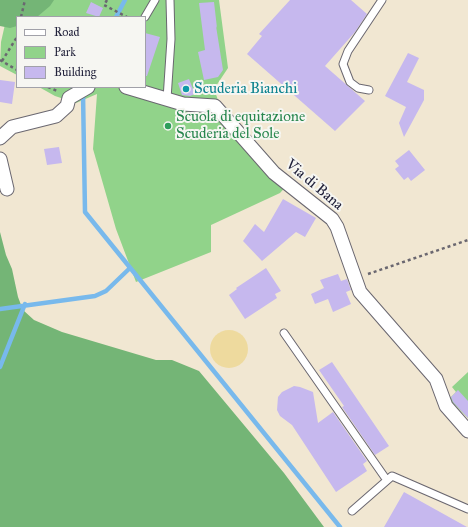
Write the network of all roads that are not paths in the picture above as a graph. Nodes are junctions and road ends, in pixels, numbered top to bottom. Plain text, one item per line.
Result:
1 (155, 0) edge
2 (170, 0) edge
3 (382, 0) edge
4 (146, 16) edge
5 (86, 88) edge
6 (129, 88) edge
7 (369, 90) dead end
8 (167, 99) junction
9 (0, 138) edge
10 (0, 159) edge
11 (7, 189) dead end
12 (284, 333) dead end
13 (468, 431) edge
14 (386, 479) junction
15 (468, 509) edge
16 (352, 511) dead end

1 - 4 lane
2 - 8 lane
3 - 7 lane
5 - 9 street
6 - 8 street, Via di Bana
8 - 13 street, Via di Bana
10 - 11 street
12 - 14 lane
14 - 15 lane
14 - 16 lane

